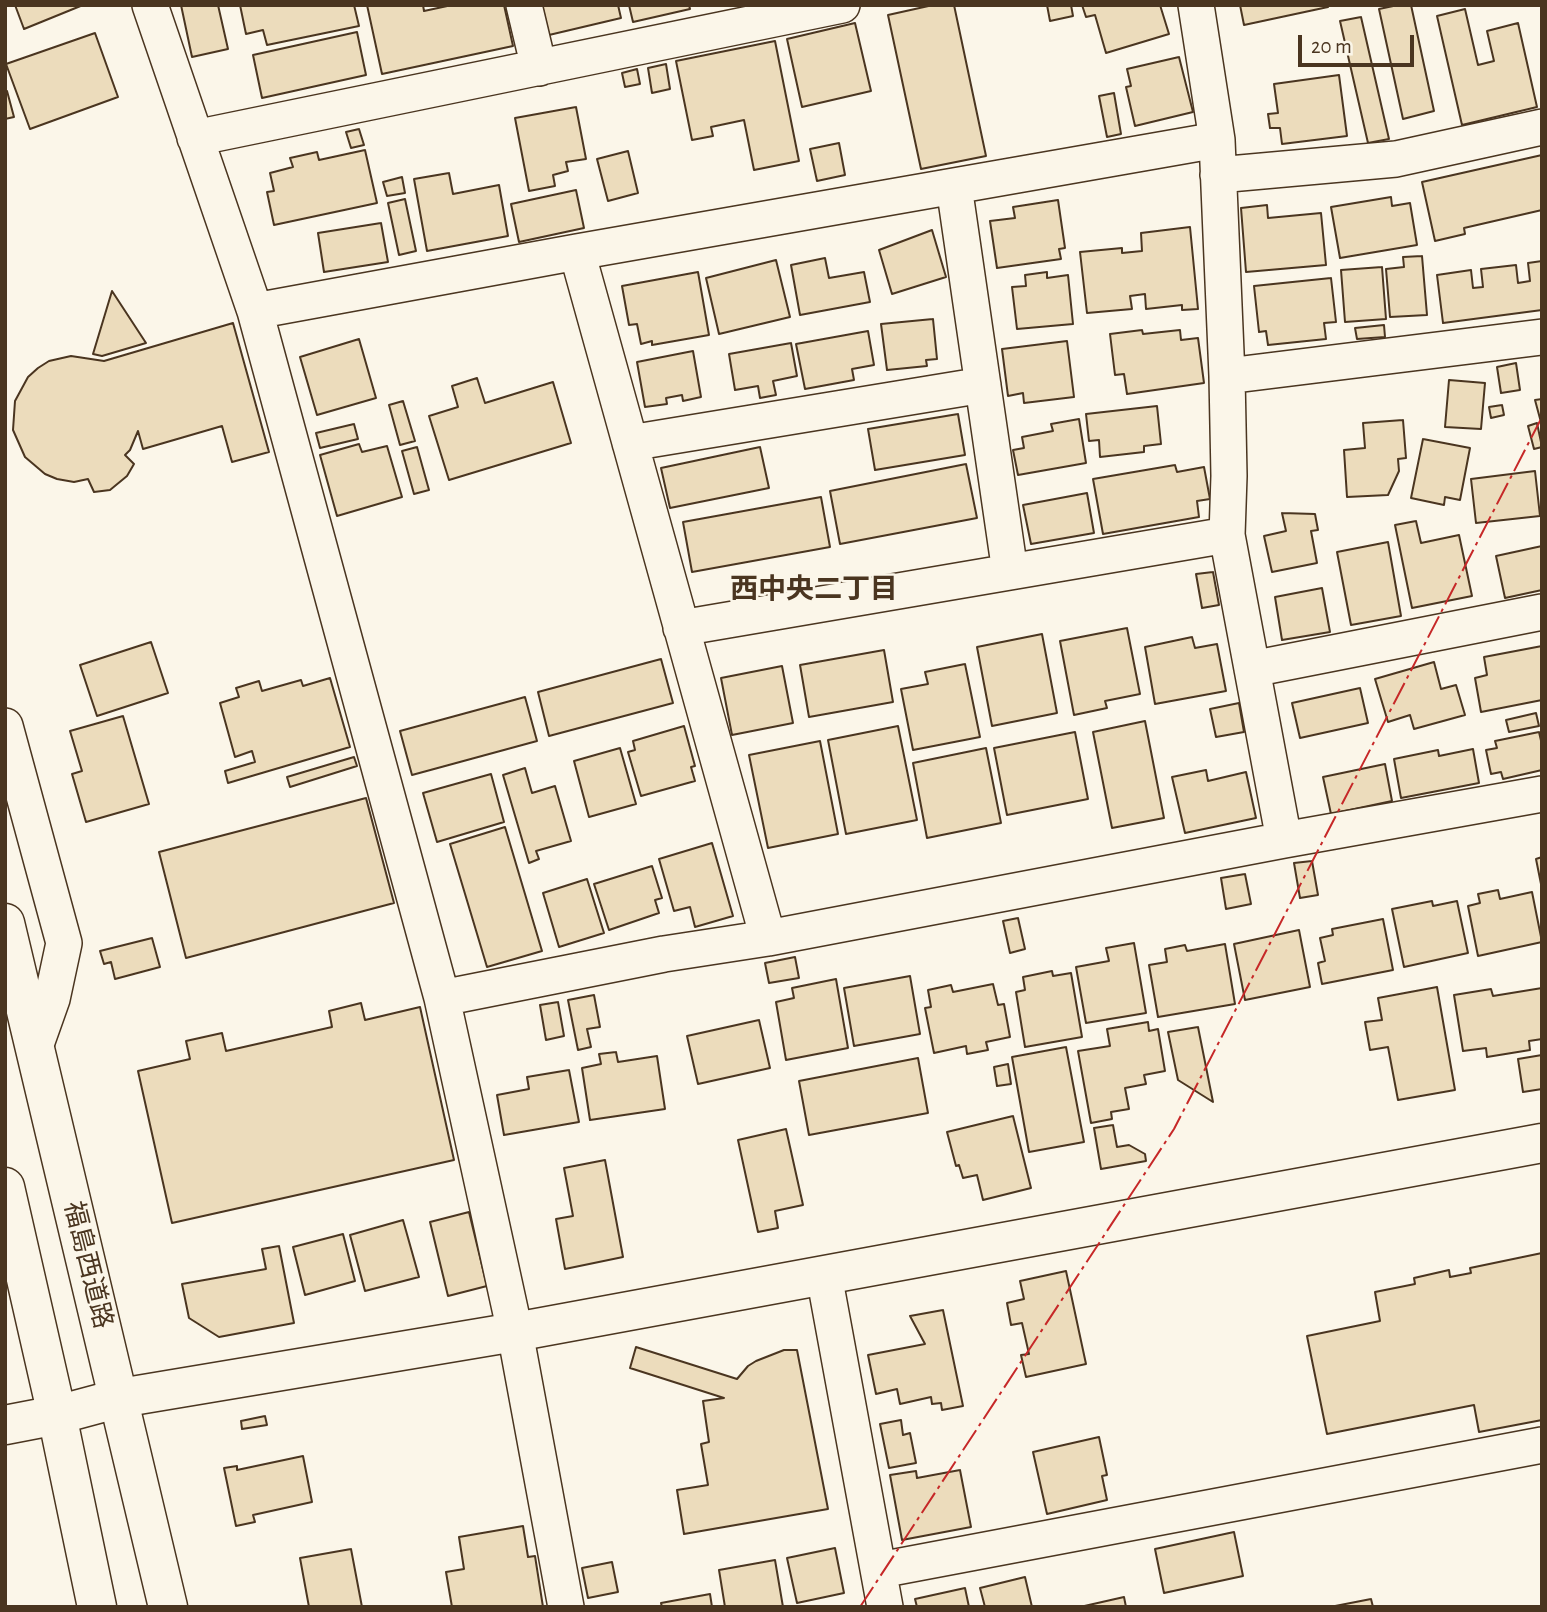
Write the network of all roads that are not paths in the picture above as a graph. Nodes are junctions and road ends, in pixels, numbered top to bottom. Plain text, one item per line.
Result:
1 (149, 5) edge
2 (524, 5) edge
3 (842, 5) edge
4 (1196, 5) edge
5 (540, 68) junction
6 (1542, 127) edge
7 (195, 138) junction
8 (1217, 140) junction
9 (1218, 175) junction
10 (954, 186) junction
11 (577, 252) junction
12 (255, 312) junction
13 (1542, 337) edge
14 (1227, 376) junction
15 (983, 385) junction
16 (630, 443) junction
17 (1227, 535) junction
18 (1010, 572) junction
19 (1542, 612) edge
20 (681, 628) junction
21 (1252, 669) junction
22 (5, 726) edge
23 (1542, 794) edge
24 (1284, 840) junction
25 (5, 923) edge
26 (768, 938) junction
27 (442, 998) junction
28 (35, 1047) junction
29 (1542, 1143) edge
30 (5, 1187) edge
31 (14, 1252) edge
32 (824, 1275) junction
33 (515, 1332) junction
34 (120, 1398) junction
35 (57, 1415) junction
36 (5, 1425) edge
37 (1542, 1445) edge
38 (880, 1570) junction
39 (97, 1607) edge
40 (168, 1607) edge
41 (566, 1607) edge
42 (885, 1607) edge

1 - 7 street
2 - 5 street
3 - 5 street
4 - 8 street
5 - 7 street
6 - 9 street
7 - 12 street
8 - 9 street
8 - 10 street
9 - 14 street
10 - 11 street
10 - 15 street
11 - 12 street
11 - 16 street
12 - 27 street
13 - 14 street
14 - 17 street
15 - 16 street
15 - 18 street
16 - 20 street
17 - 18 street
17 - 21 street
18 - 20 street
19 - 21 street
20 - 26 street
21 - 24 street
22 - 28 street
23 - 24 street
24 - 26 street
25 - 28 main road, 福島西道路
26 - 27 street
27 - 33 street
28 - 34 main road, 福島西道路
29 - 32 main road
30 - 31 main road
31 - 35 main road
32 - 33 main road
32 - 38 street
33 - 34 main road
33 - 41 street
34 - 35 main road
34 - 40 main road, 福島西道路
35 - 36 main road
35 - 39 main road
37 - 38 street
38 - 42 street

